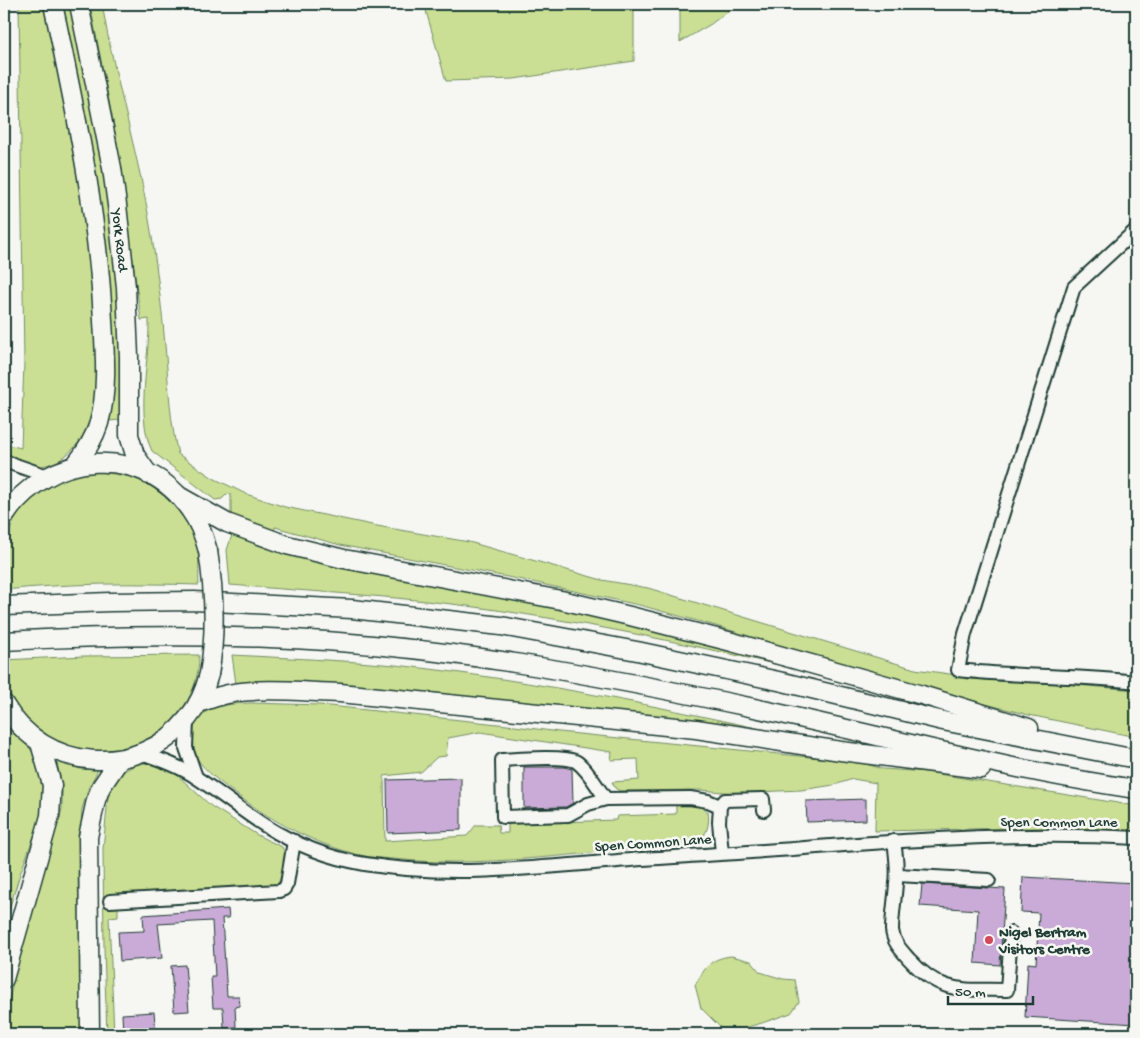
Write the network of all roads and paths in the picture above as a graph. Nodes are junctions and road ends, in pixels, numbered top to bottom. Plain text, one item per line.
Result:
1 (53, 4) edge
2 (79, 4) edge
3 (1136, 230) edge
4 (4, 461) edge
5 (75, 465) junction
6 (149, 475) junction
7 (47, 476) junction
8 (179, 496) junction
9 (4, 515) edge
10 (4, 606) edge
11 (4, 641) edge
12 (1136, 682) edge
13 (198, 703) junction
14 (4, 704) edge
15 (187, 719) junction
16 (4, 723) edge
17 (34, 738) junction
18 (140, 753) junction
19 (1103, 754) junction
20 (120, 759) junction
21 (1136, 759) edge
22 (1027, 769) junction
23 (196, 777) junction
24 (1136, 789) edge
25 (606, 800) junction
26 (720, 806) junction
27 (764, 810) dead end
28 (1136, 838) edge
29 (294, 841) junction
30 (894, 841) junction
31 (722, 853) junction
32 (897, 875) junction
33 (989, 880) dead end
34 (110, 900) dead end
35 (1011, 933) dead end
36 (4, 979) edge
37 (90, 1034) edge

1 - 5 highway, York Road
2 - 6 highway, York Road
3 - 12 street
4 - 7 street
5 - 6 highway
5 - 7 highway
6 - 8 highway
7 - 9 highway
8 - 13 highway, bridge
8 - 19 highway
10 - 19 highway
11 - 22 highway
13 - 15 highway
13 - 22 highway
14 - 17 highway
15 - 18 highway
15 - 23 street
16 - 17 highway
17 - 20 highway
17 - 36 highway
18 - 20 highway
18 - 23 street, Spen Common Lane
19 - 21 highway
20 - 37 highway
22 - 24 highway
23 - 29 street, Spen Common Lane
25 - 25 street
25 - 26 street
26 - 27 street
26 - 31 street
28 - 30 street, Spen Common Lane
29 - 31 street, Spen Common Lane
29 - 34 street
30 - 31 street, Spen Common Lane
30 - 32 street
32 - 33 street
32 - 35 street

